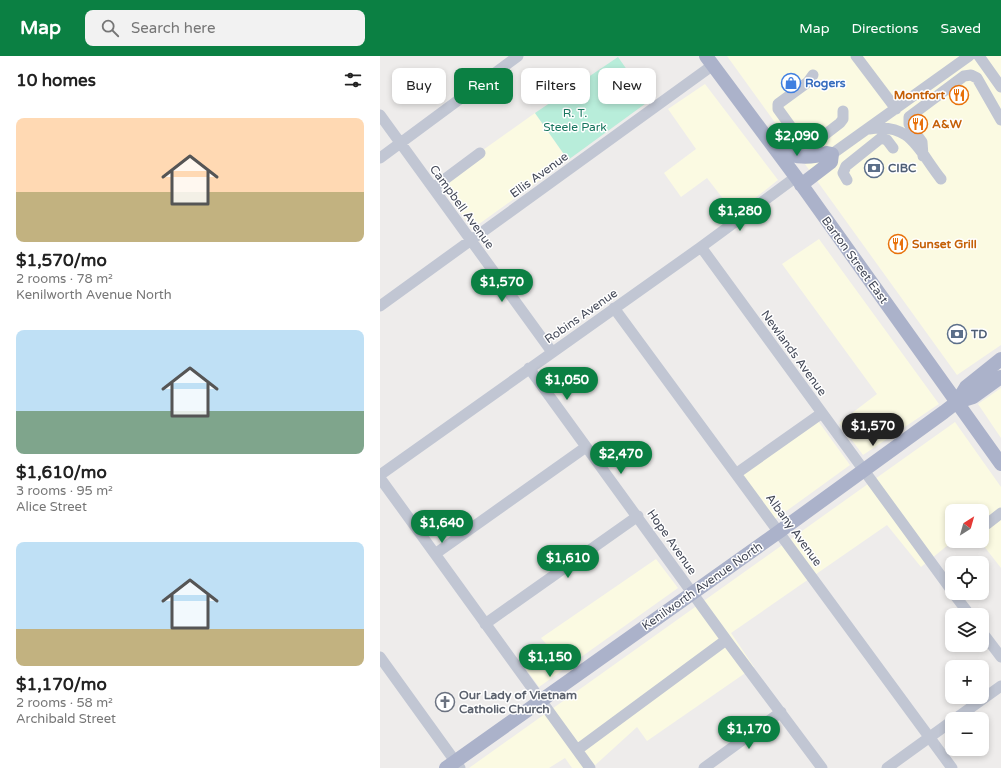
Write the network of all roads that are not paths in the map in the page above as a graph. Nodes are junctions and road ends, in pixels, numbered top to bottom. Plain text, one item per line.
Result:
1 (518, 56) edge
2 (856, 56) edge
3 (969, 56) edge
4 (979, 56) edge
5 (710, 60) edge
6 (813, 75) dead end
7 (1001, 87) edge
8 (896, 109) junction
9 (843, 111) dead end
10 (380, 115) edge
11 (1001, 120) edge
12 (867, 130) junction
13 (400, 143) junction
14 (772, 145) junction
15 (893, 148) dead end
16 (480, 153) dead end
17 (832, 154) junction
18 (923, 156) junction
19 (380, 158) edge
20 (941, 179) dead end
21 (847, 180) dead end
22 (798, 181) junction
23 (433, 188) junction
24 (471, 241) junction
25 (701, 247) junction
26 (380, 306) edge
27 (614, 308) junction
28 (552, 352) junction
29 (1001, 359) edge
30 (529, 368) junction
31 (1001, 377) edge
32 (957, 402) junction
33 (822, 414) junction
34 (586, 447) junction
35 (1001, 464) edge
36 (864, 470) junction
37 (737, 473) junction
38 (380, 474) edge
39 (380, 478) edge
40 (1001, 514) edge
41 (638, 516) junction
42 (989, 523) edge
43 (780, 531) junction
44 (435, 554) junction
45 (945, 581) edge
46 (692, 593) junction
47 (485, 624) junction
48 (726, 640) junction
49 (989, 641) edge
50 (380, 657) edge
51 (1001, 657) edge
52 (1001, 686) edge
53 (541, 701) junction
54 (781, 712) junction
55 (965, 712) edge
56 (945, 726) edge
57 (930, 738) junction
58 (576, 750) junction
59 (454, 766) edge
60 (590, 768) edge
61 (704, 768) edge
62 (822, 768) edge
63 (887, 768) edge
64 (952, 768) edge

1 - 13 street
2 - 8 street
3 - 8 street
4 - 7 street
5 - 14 main road, Barton Street East
5 - 24 street, Ellis Avenue
6 - 9 street
8 - 12 street
10 - 13 street, Campbell Avenue
11 - 18 street
12 - 17 street
12 - 18 street
13 - 19 street
13 - 23 street, Campbell Avenue
14 - 17 main road
14 - 22 main road, Barton Street East
15 - 21 street
16 - 23 street
17 - 22 main road
18 - 20 street
22 - 25 street, Robins Avenue
22 - 32 main road, Barton Street East
23 - 24 street, Campbell Avenue
24 - 26 street, Ellis Avenue
24 - 28 street, Campbell Avenue
25 - 27 street, Robins Avenue
25 - 33 street, Newlands Avenue
27 - 28 street, Robins Avenue
27 - 37 street, Albany Avenue
28 - 30 street, Robins Avenue
29 - 32 main road, Kenilworth Avenue North
30 - 34 street, Hope Avenue
30 - 38 street, Robins Avenue
31 - 32 main road, Kenilworth Avenue North
32 - 35 main road, Barton Street East
32 - 36 main road, Kenilworth Avenue North
33 - 36 street, Newlands Avenue
33 - 37 street
34 - 41 street, Hope Avenue
34 - 44 street
36 - 43 main road, Kenilworth Avenue North
36 - 45 street, Newlands Avenue
37 - 43 street, Albany Avenue
39 - 44 street
40 - 42 street
41 - 46 street, Hope Avenue
41 - 47 street
43 - 46 main road, Kenilworth Avenue North
43 - 57 street, Albany Avenue
44 - 47 street
46 - 48 street, Hope Avenue
46 - 53 main road, Kenilworth Avenue North
47 - 53 street
48 - 54 street, Hope Avenue
48 - 58 street
49 - 51 street
50 - 59 street
52 - 55 street
53 - 58 street
53 - 59 main road, Kenilworth Avenue North
54 - 61 street
54 - 62 street, Hope Avenue
56 - 57 street
57 - 63 street
57 - 64 street, Albany Avenue
58 - 60 street

